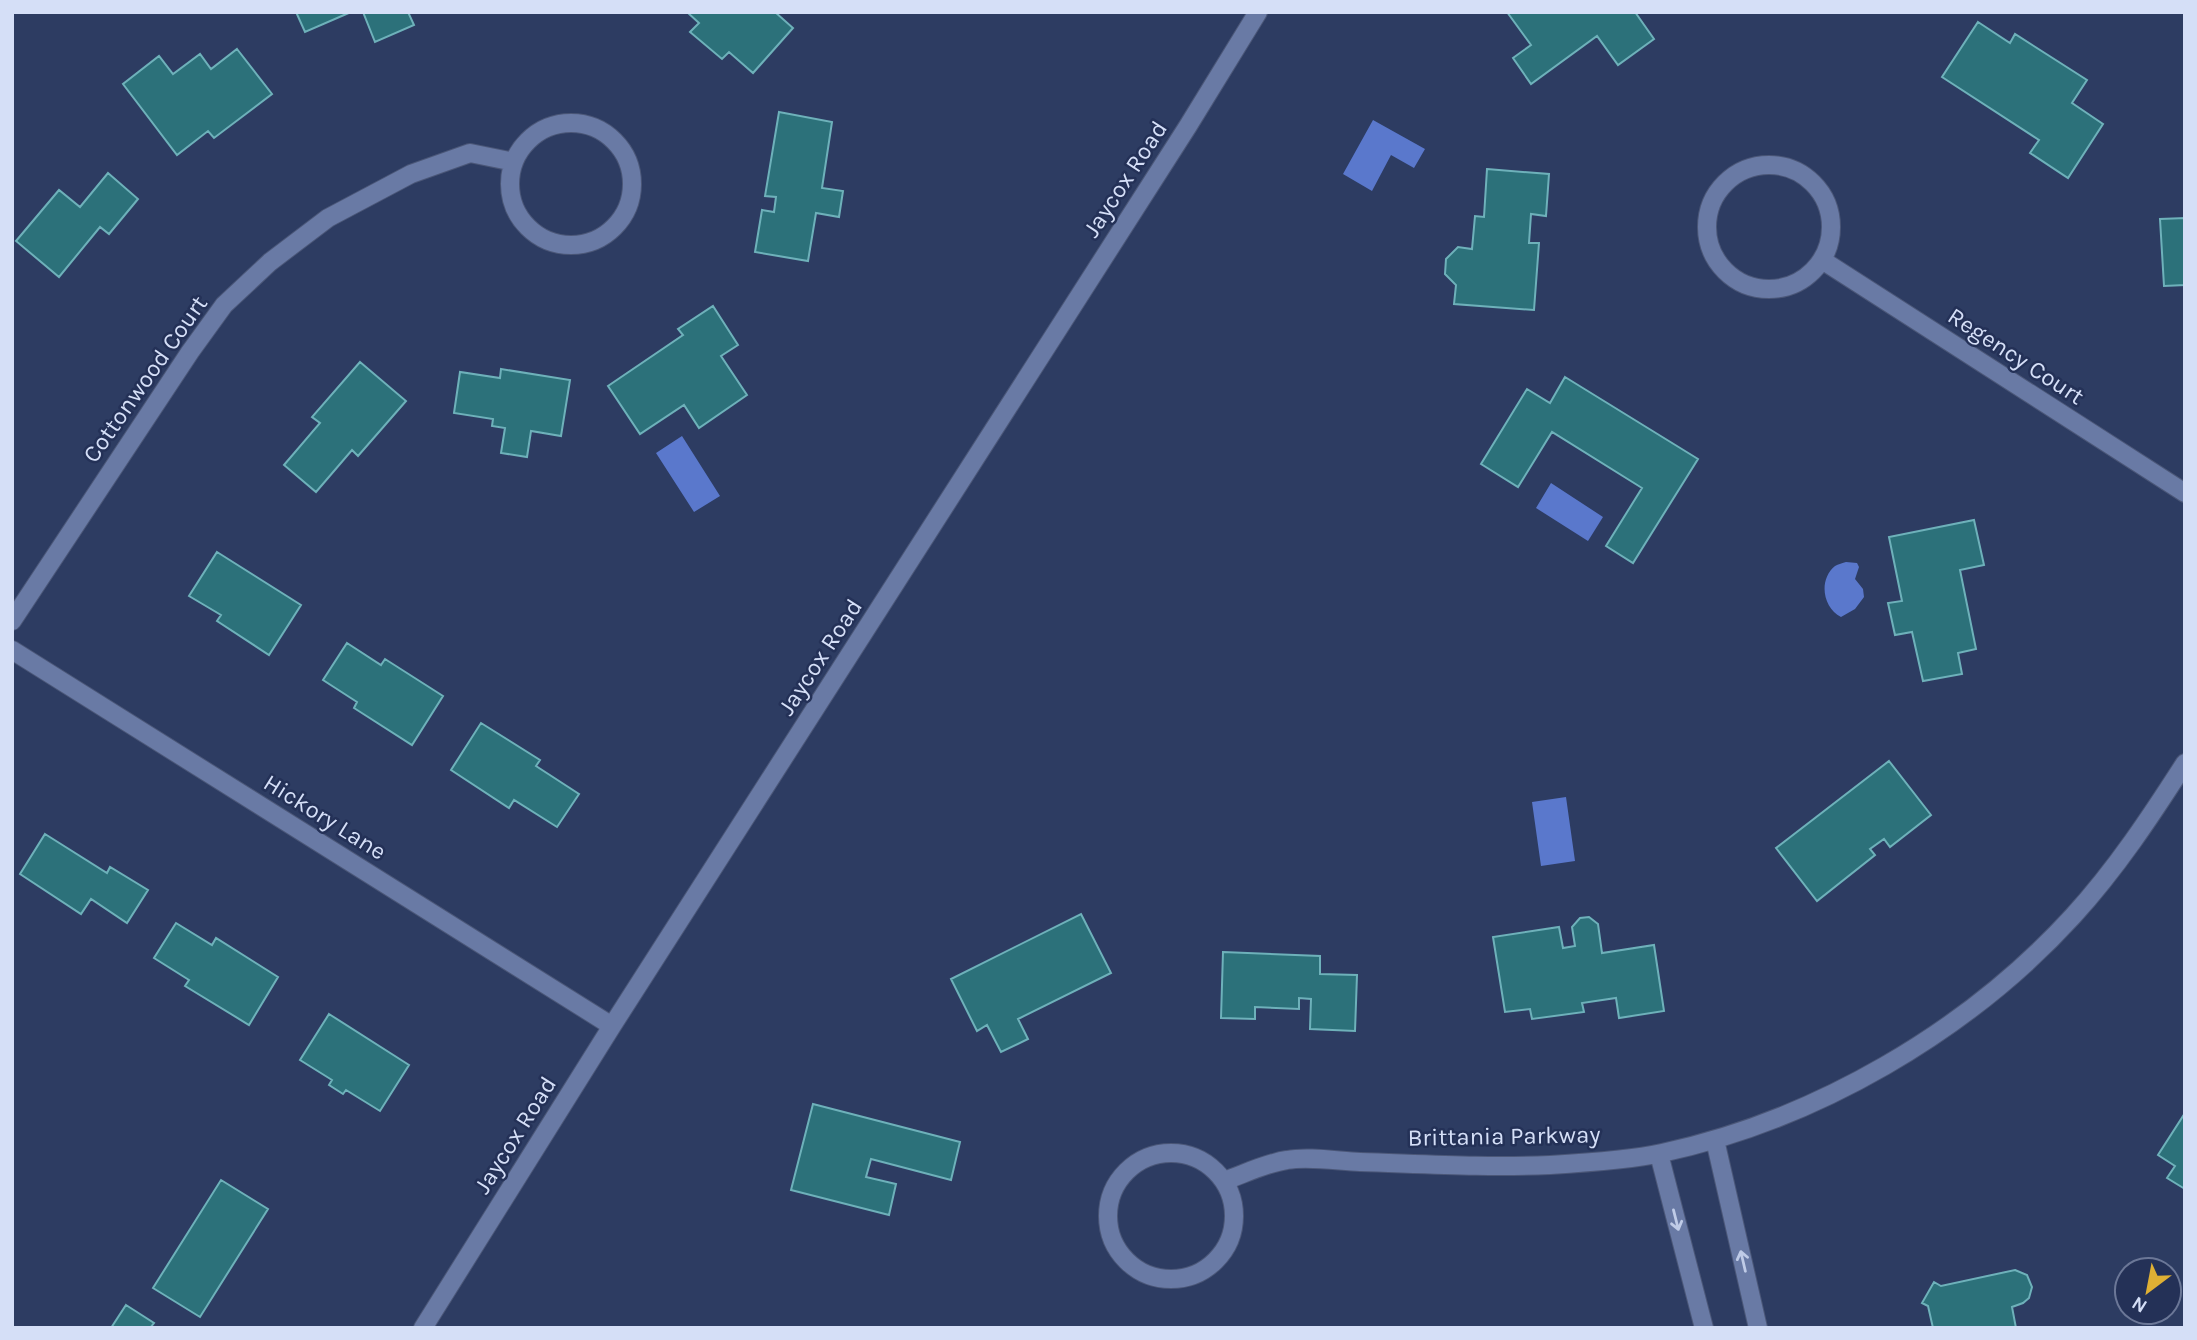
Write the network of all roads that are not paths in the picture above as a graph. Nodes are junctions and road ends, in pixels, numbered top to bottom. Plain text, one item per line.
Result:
1 (1258, 12) edge
2 (514, 162) junction
3 (1822, 260) junction
4 (2185, 493) edge
5 (12, 621) edge
6 (12, 650) edge
7 (2185, 762) edge
8 (612, 1026) junction
9 (1715, 1140) junction
10 (1659, 1154) junction
11 (1224, 1181) junction
12 (424, 1328) edge
13 (1704, 1328) edge
14 (1758, 1328) edge

1 - 8 street, Jaycox Road
2 - 2 street
2 - 5 street, Cottonwood Court
3 - 3 street
3 - 4 street, Regency Court
6 - 8 street, Hickory Lane
7 - 9 street, Brittania Parkway
8 - 12 street, Jaycox Road
9 - 10 street, Brittania Parkway
14 -> 9 street
10 - 11 street, Brittania Parkway
10 -> 13 street
11 - 11 street

